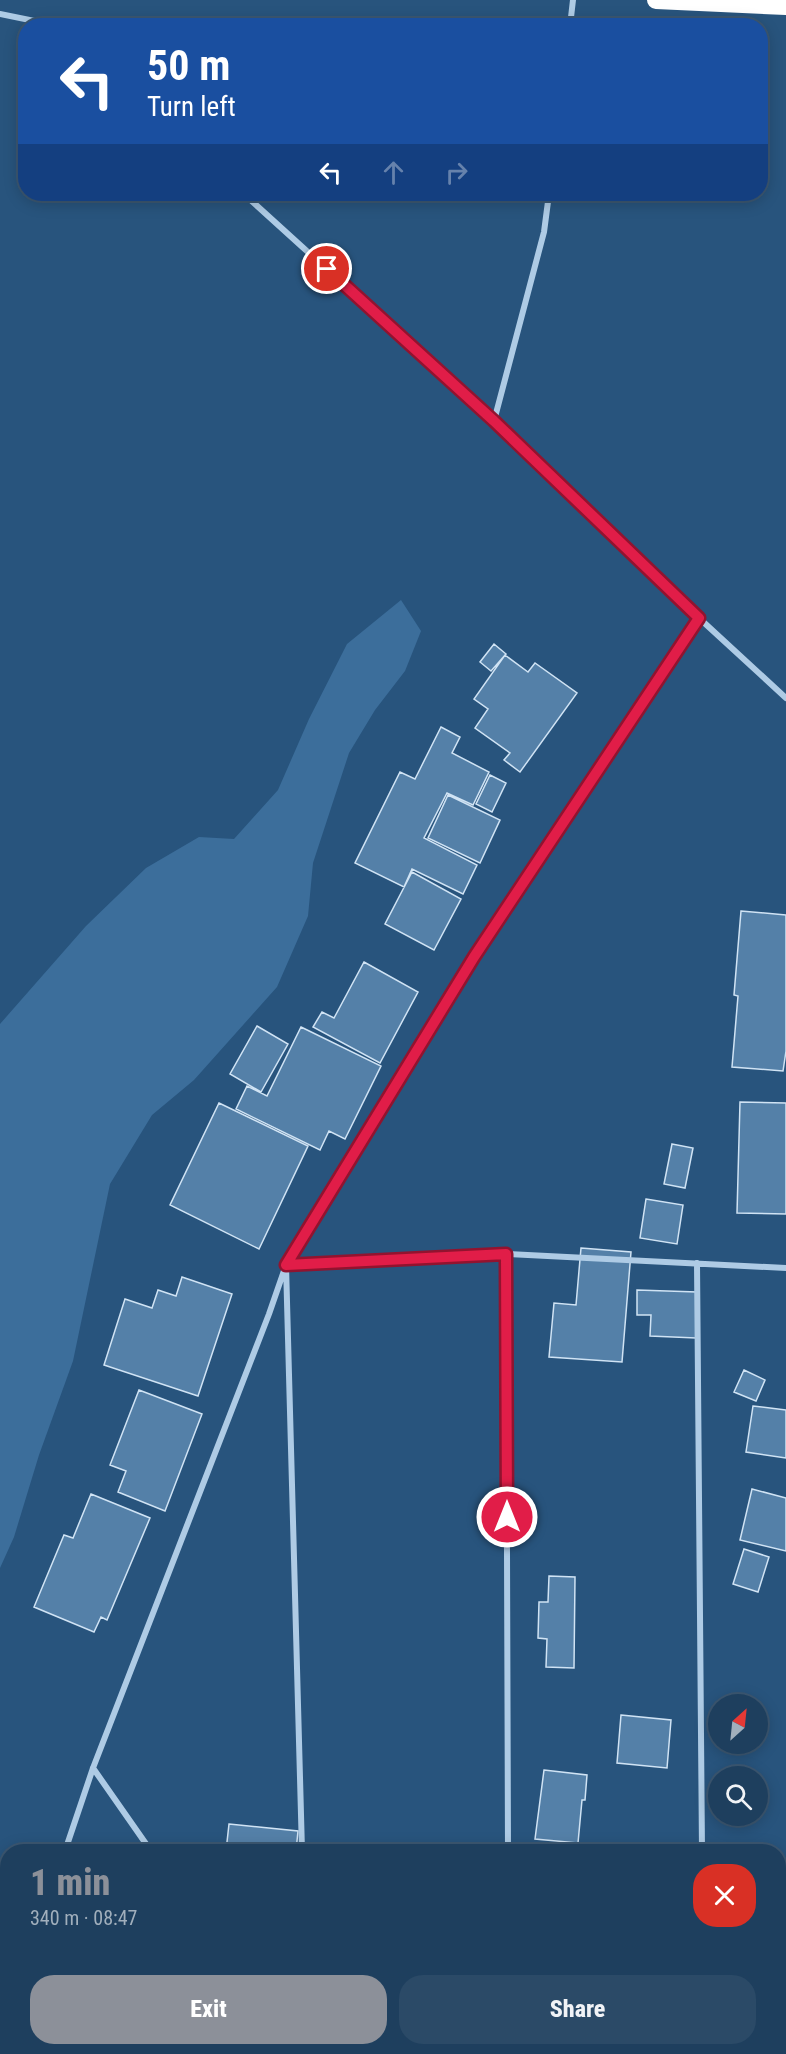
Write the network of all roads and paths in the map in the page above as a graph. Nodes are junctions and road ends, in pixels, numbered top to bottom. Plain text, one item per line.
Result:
1 (573, 0) edge
2 (660, 0) edge
3 (786, 6) edge
4 (0, 14) edge
5 (20, 18) edge
6 (571, 18) edge
7 (252, 201) edge
8 (548, 201) edge
9 (494, 421) junction
10 (699, 618) junction
11 (786, 698) edge
12 (506, 1254) junction
13 (697, 1263) junction
14 (286, 1265) junction
15 (786, 1268) edge
16 (93, 1768) junction
17 (67, 1844) edge
18 (146, 1844) edge
19 (302, 1844) edge
20 (508, 1844) edge
21 (702, 1844) edge

1 - 6 street
2 - 3 highway
4 - 5 street
7 - 9 street
8 - 9 street
9 - 10 street
10 - 11 street
10 - 14 street
12 - 13 street
12 - 14 street
12 - 20 street
13 - 15 street
13 - 21 street
14 - 16 street
14 - 19 street
16 - 17 street
16 - 18 street

